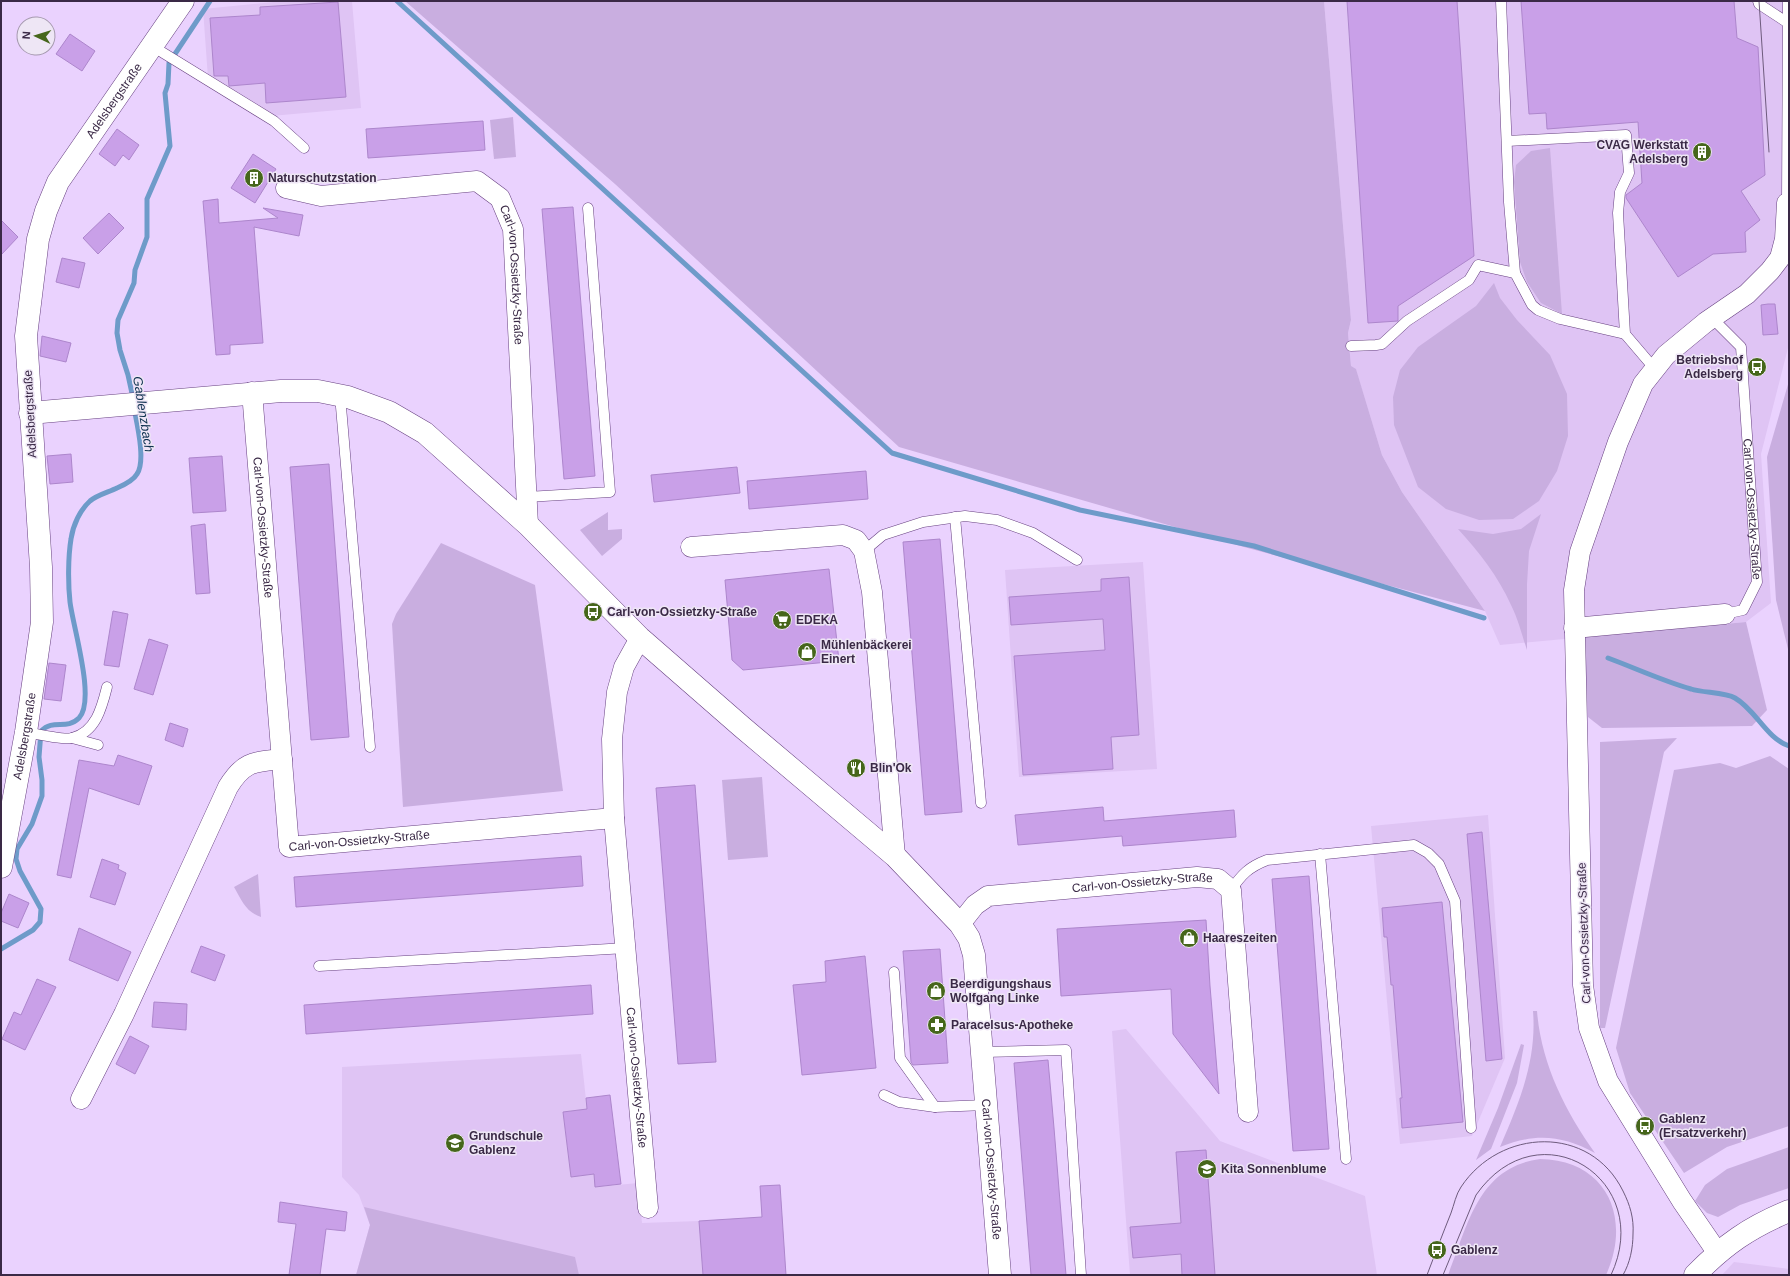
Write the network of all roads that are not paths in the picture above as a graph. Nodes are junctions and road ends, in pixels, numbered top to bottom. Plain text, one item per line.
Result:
1 (183, 1) edge
2 (1500, 1) edge
3 (1758, 1) edge
4 (1788, 1) edge
5 (1788, 23) edge
6 (159, 50) junction
7 (1507, 141) junction
8 (304, 148) dead end
9 (286, 188) dead end
10 (1787, 203) joint
11 (588, 208) dead end
12 (1515, 273) junction
13 (1713, 319) junction
14 (1625, 334) junction
15 (1351, 346) dead end
16 (1654, 368) junction
17 (252, 392) junction
18 (340, 396) junction
19 (30, 413) junction
20 (527, 497) junction
21 (955, 517) junction
22 (528, 526) junction
23 (691, 547) dead end
24 (864, 551) junction
25 (1077, 560) dead end
26 (1725, 614) joint
27 (1574, 628) junction
28 (640, 638) junction
29 (107, 687) dead end
30 (34, 733) junction
31 (72, 738) junction
32 (98, 744) dead end
33 (370, 747) dead end
34 (282, 759) junction
35 (980, 803) dead end
36 (614, 818) junction
37 (1320, 854) junction
38 (895, 856) junction
39 (1, 867) edge
40 (1230, 890) junction
41 (960, 924) junction
42 (626, 948) junction
43 (319, 966) dead end
44 (894, 972) dead end
45 (982, 1052) junction
46 (884, 1095) dead end
47 (81, 1099) dead end
48 (986, 1105) junction
49 (936, 1107) junction
50 (1248, 1112) dead end
51 (1471, 1128) dead end
52 (1346, 1159) dead end
53 (648, 1208) dead end
54 (1789, 1211) edge
55 (1717, 1252) junction
56 (1000, 1275) edge
57 (1081, 1275) edge
58 (1695, 1275) edge

1 - 6 street, Adelsbergstraße
2 - 7 lane
3 - 5 lane
4 - 5 lane
5 - 10 lane
6 - 8 lane
6 - 19 street, Adelsbergstraße
7 - 12 lane
7 - 14 lane
9 - 20 street, Carl-von-Ossietzky-Straße
10 - 13 street, Carl-von-Ossietzky-Straße
11 - 20 lane
12 - 14 lane
12 - 15 lane
13 - 16 street, Carl-von-Ossietzky-Straße
13 - 26 lane, Carl-von-Ossietzky-Straße
14 - 16 lane
16 - 27 street, Carl-von-Ossietzky-Straße
17 - 18 street, Carl-von-Ossietzky-Straße
17 - 19 street, Carl-von-Ossietzky-Straße
17 - 34 street, Carl-von-Ossietzky-Straße
18 - 22 street, Carl-von-Ossietzky-Straße
18 - 33 lane
19 - 30 street, Adelsbergstraße
20 - 22 street, Carl-von-Ossietzky-Straße
21 - 24 lane
21 - 25 lane
21 - 35 lane
22 - 28 street, Carl-von-Ossietzky-Straße
23 - 24 street
24 - 38 street
26 - 27 street, Carl-von-Ossietzky-Straße
27 - 55 street, Carl-von-Ossietzky-Straße
28 - 36 street, Carl-von-Ossietzky-Straße
28 - 38 street, Carl-von-Ossietzky-Straße
29 - 31 lane
30 - 31 lane
30 - 39 street, Adelsbergstraße
31 - 32 lane
34 - 36 street, Carl-von-Ossietzky-Straße
34 - 47 street
36 - 42 street, Carl-von-Ossietzky-Straße
37 - 40 lane
37 - 51 lane
37 - 52 lane
38 - 41 street, Carl-von-Ossietzky-Straße
40 - 41 street, Carl-von-Ossietzky-Straße
40 - 50 street, Carl-von-Ossietzky-Straße
41 - 45 street, Carl-von-Ossietzky-Straße
42 - 43 lane
42 - 53 street, Carl-von-Ossietzky-Straße
44 - 49 lane
45 - 48 street, Carl-von-Ossietzky-Straße
45 - 57 lane
46 - 49 lane
48 - 49 lane
48 - 56 street, Carl-von-Ossietzky-Straße
54 - 55 street
55 - 58 street

